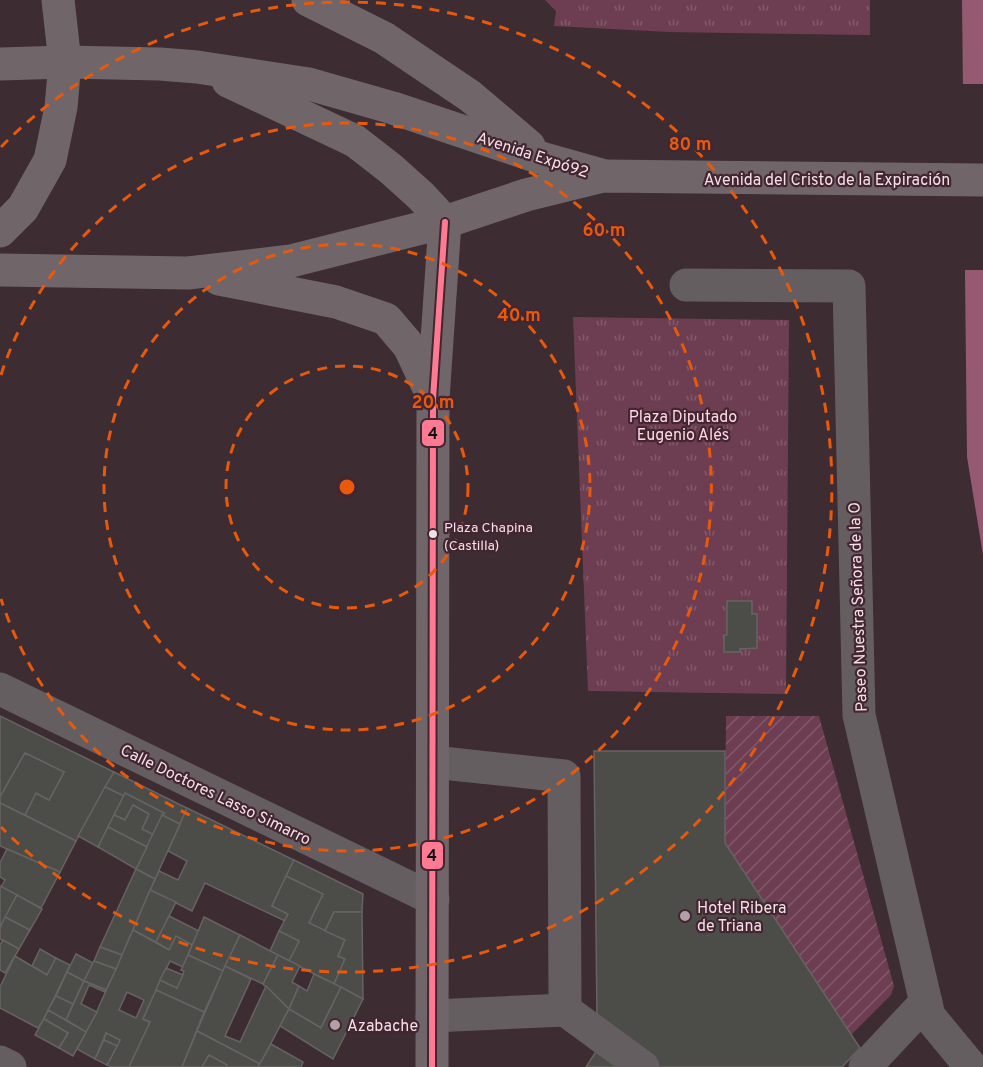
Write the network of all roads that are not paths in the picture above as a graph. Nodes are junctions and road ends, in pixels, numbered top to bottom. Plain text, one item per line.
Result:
1 (58, 0) edge
2 (308, 0) edge
3 (8, 60) edge
4 (65, 62) junction
5 (197, 67) junction
6 (544, 159) junction
7 (603, 176) junction
8 (983, 180) edge
9 (445, 222) junction
10 (0, 231) edge
11 (0, 270) edge
12 (188, 273) junction
13 (687, 285) dead end
14 (434, 399) junction
15 (0, 689) edge
16 (433, 762) junction
17 (433, 899) junction
18 (926, 1002) junction
19 (565, 1010) junction
20 (432, 1016) junction
21 (0, 1062) edge
22 (10, 1067) edge
23 (432, 1067) edge
24 (643, 1067) edge
25 (866, 1067) edge
26 (971, 1067) edge

1 - 4 main road
2 - 6 main road
3 - 4 main road, Avenida Expo´92
4 - 5 main road, Avenida Expo´92
4 - 10 main road
5 - 6 main road, Avenida Expo´92
5 - 9 main road
6 - 7 main road, Avenida Expo´92
7 - 8 main road, Avenida del Cristo de la Expiración
7 - 9 main road, Avenida Expo´92
9 - 12 main road, Avenida Expo´92
9 - 14 main road
11 - 12 main road, Avenida Expo´92
12 - 14 main road
13 - 18 street, Paseo Nuestra Señora de la O
14 - 16 main road
15 - 17 street, Calle Doctores Lasso Simarro
16 - 17 main road
16 - 19 street
17 - 20 main road
18 - 25 street
18 - 26 street, Paseo Nuestra Señora de la O
19 - 20 street
19 - 24 street
20 - 23 main road
21 - 22 street

